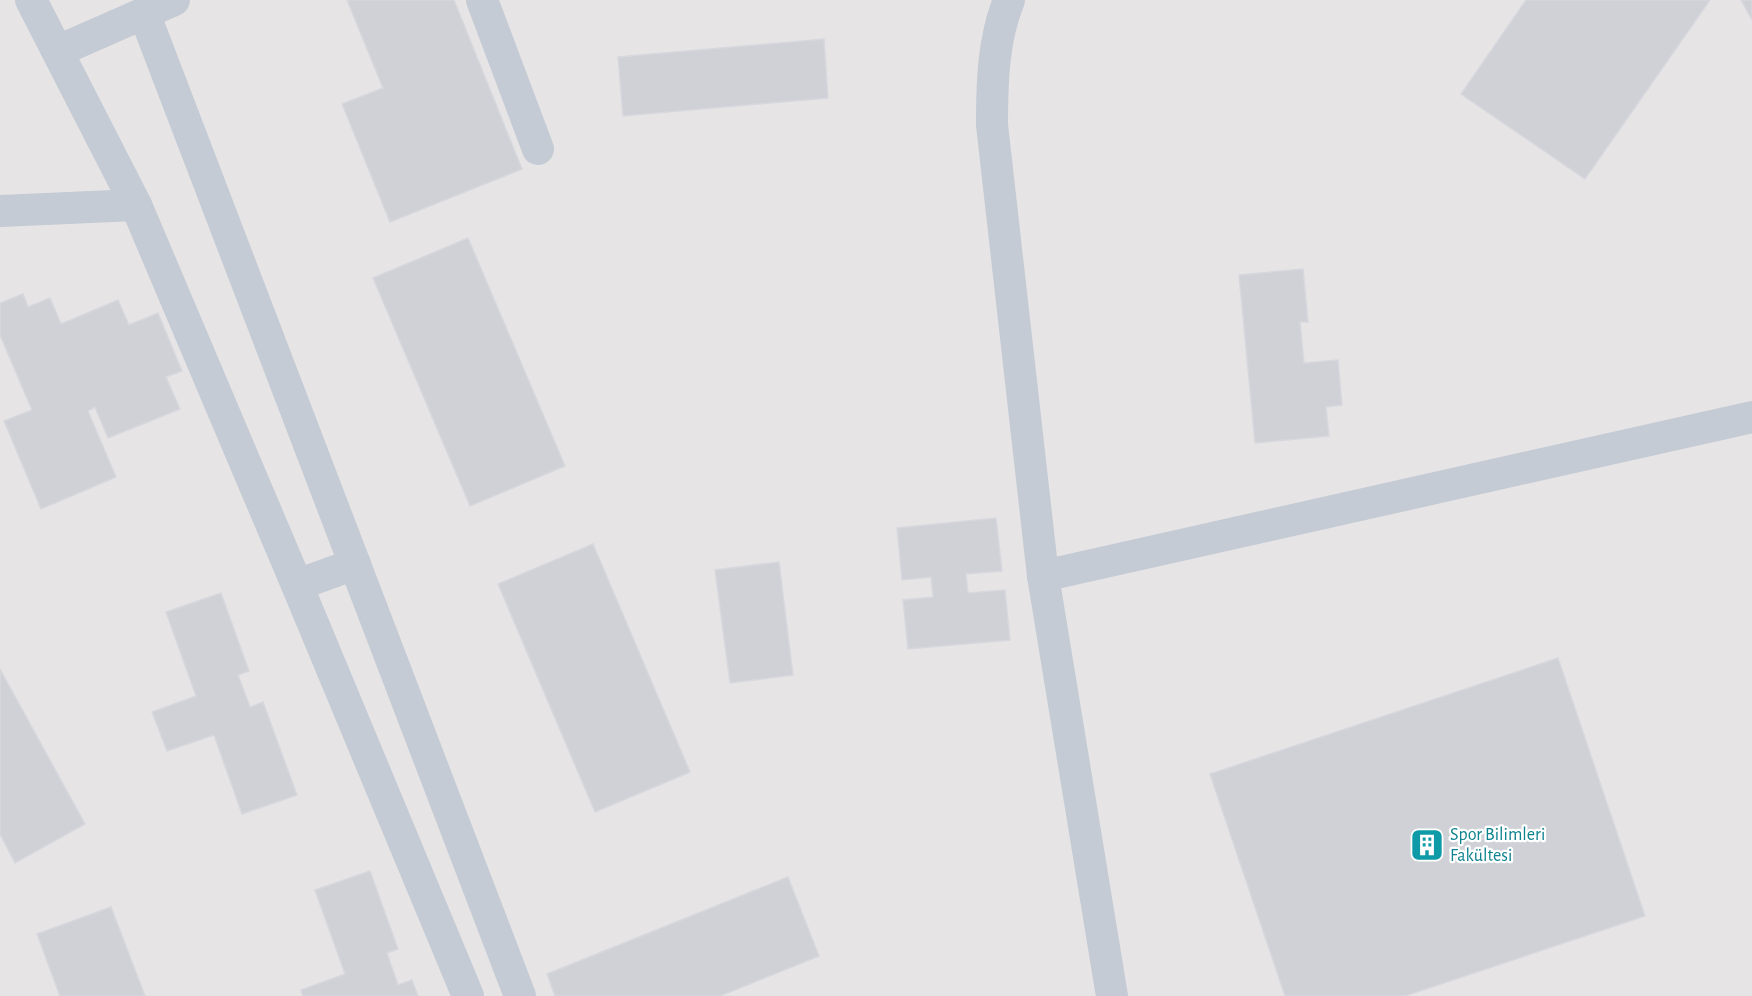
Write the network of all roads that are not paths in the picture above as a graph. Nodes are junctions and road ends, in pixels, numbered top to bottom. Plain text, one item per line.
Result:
1 (32, 0) edge
2 (174, 0) edge
3 (482, 0) edge
4 (1009, 0) edge
5 (144, 13) junction
6 (58, 51) junction
7 (538, 149) dead end
8 (136, 205) junction
9 (0, 211) edge
10 (1752, 417) edge
11 (355, 564) junction
12 (1043, 576) junction
13 (297, 585) junction
14 (468, 996) edge
15 (520, 996) edge
16 (1112, 996) edge

1 - 6 lane
2 - 5 lane
3 - 7 lane
4 - 12 lane
5 - 6 lane
5 - 11 lane
6 - 8 lane
8 - 9 lane
8 - 13 lane
10 - 12 lane
11 - 13 lane
11 - 15 lane
12 - 16 lane
13 - 14 lane

